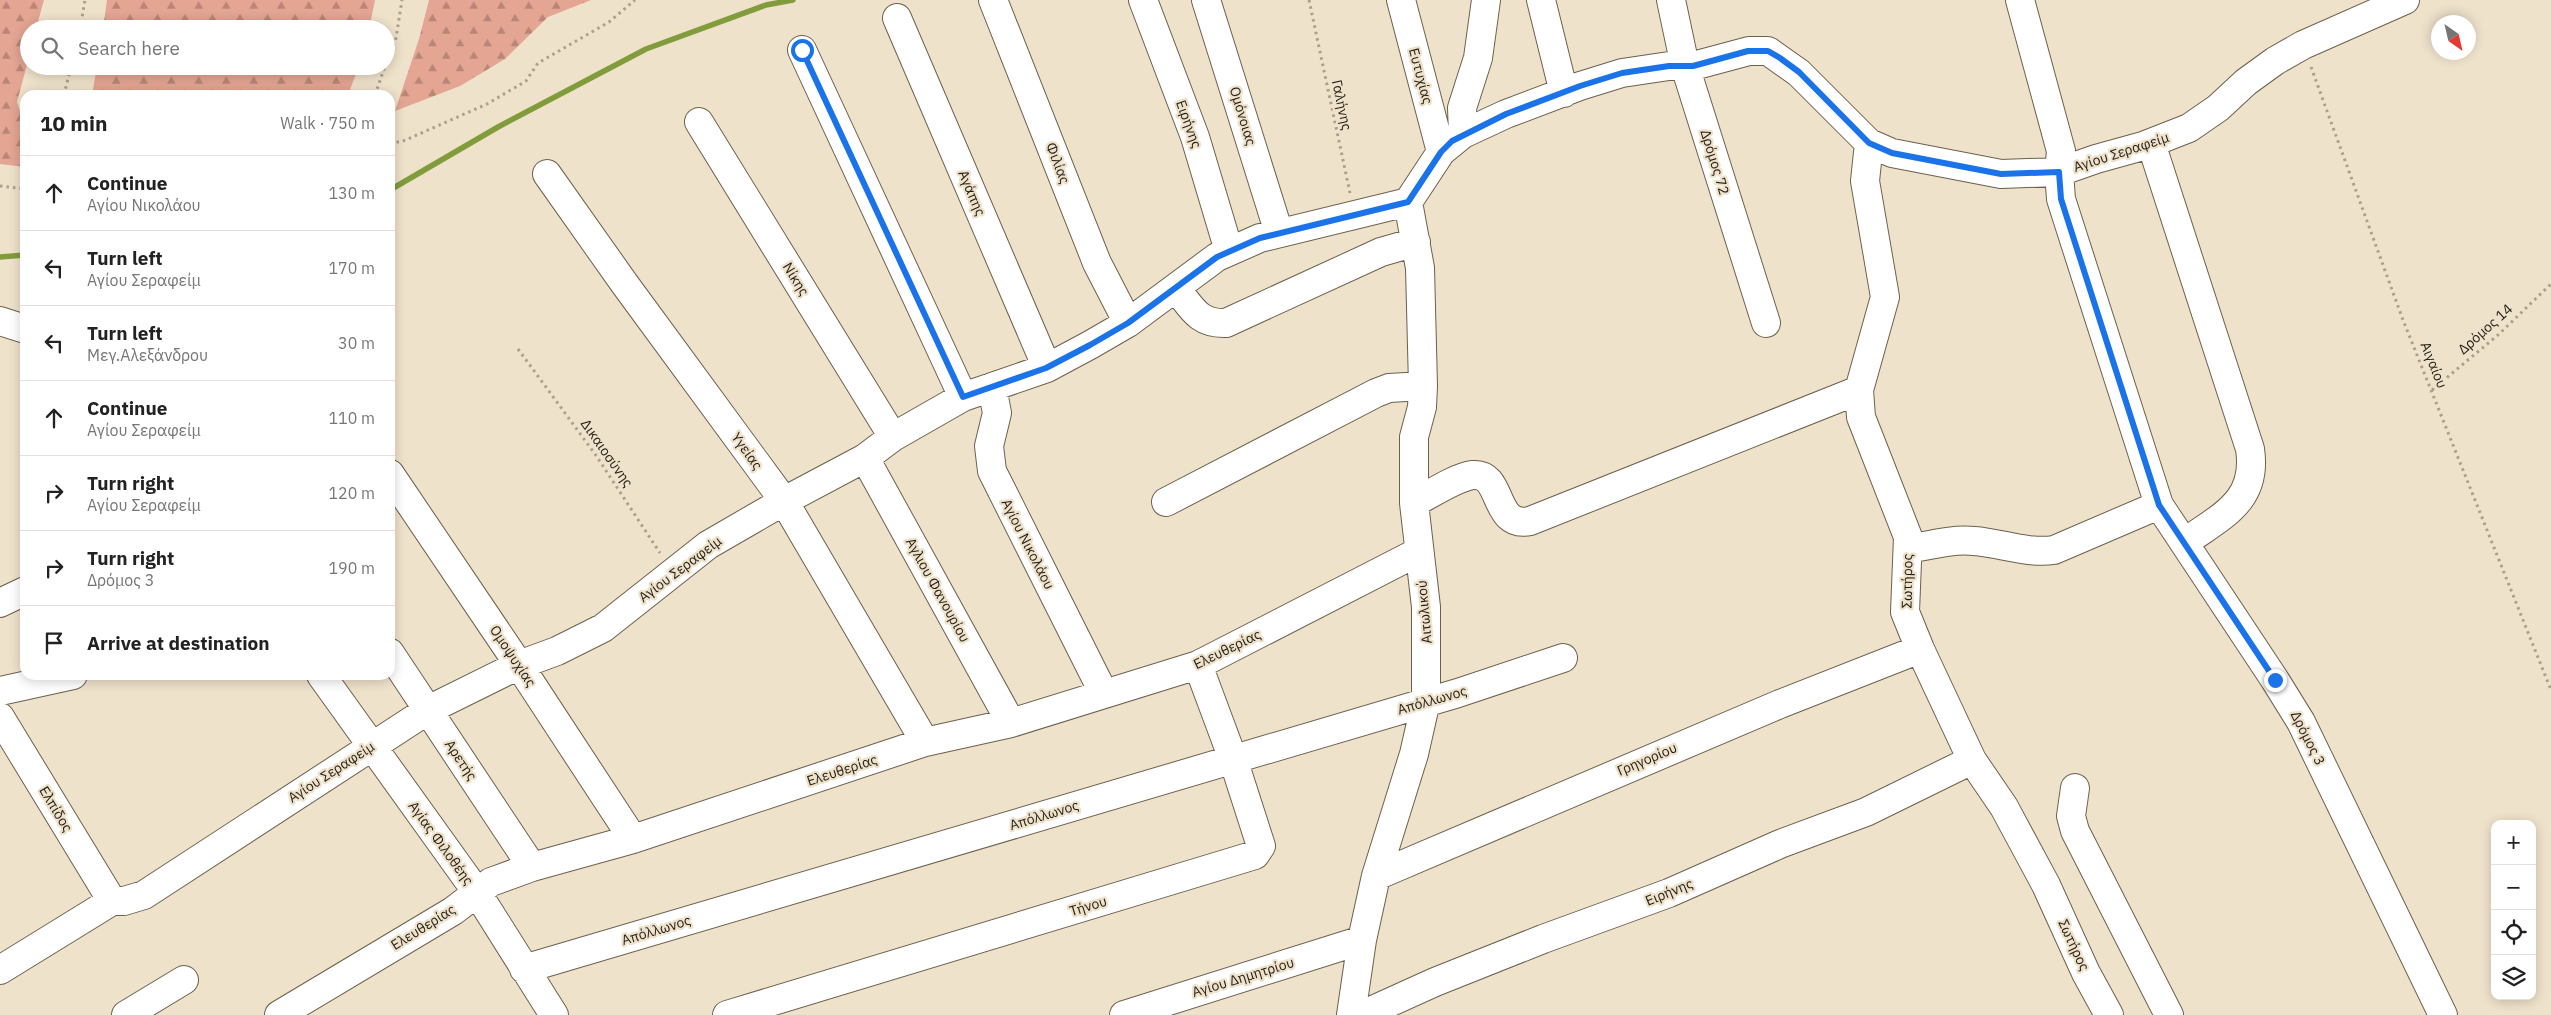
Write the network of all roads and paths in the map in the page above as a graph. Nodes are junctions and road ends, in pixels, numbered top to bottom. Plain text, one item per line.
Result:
1 (85, 0) edge
2 (402, 0) edge
3 (635, 0) edge
4 (993, 0) edge
5 (1143, 0) edge
6 (1206, 0) edge
7 (1309, 0) edge
8 (1401, 0) edge
9 (1486, 0) edge
10 (1541, 0) edge
11 (1671, 0) edge
12 (2020, 0) edge
13 (2405, 0) edge
14 (897, 18) dead end
15 (82, 20) edge
16 (395, 41) edge
17 (2303, 46) junction
18 (802, 50) dead end
19 (1685, 66) junction
20 (69, 75) edge
21 (382, 75) edge
22 (65, 90) edge
23 (377, 90) edge
24 (1564, 93) junction
25 (699, 122) dead end
26 (1463, 134) junction
27 (395, 142) edge
28 (1869, 143) junction
29 (2151, 143) junction
30 (1441, 152) junction
31 (2060, 165) junction
32 (547, 174) dead end
33 (0, 186) edge
34 (20, 188) edge
35 (1408, 202) junction
36 (1355, 214) junction
37 (1279, 232) junction
38 (1416, 242) junction
39 (1229, 251) junction
40 (2551, 284) edge
41 (1176, 288) junction
42 (0, 321) edge
43 (1128, 323) junction
44 (1766, 323) dead end
45 (20, 327) edge
46 (518, 348) dead end
47 (1046, 368) junction
48 (1424, 386) junction
49 (992, 387) junction
50 (1859, 390) junction
51 (2432, 390) junction
52 (963, 397) junction
53 (893, 437) junction
54 (865, 458) junction
55 (395, 481) edge
56 (784, 501) junction
57 (1166, 502) dead end
58 (1414, 503) junction
59 (2159, 505) junction
60 (2184, 543) junction
61 (1908, 549) junction
62 (1418, 552) junction
63 (673, 572) junction
64 (20, 594) edge
65 (0, 604) edge
66 (1920, 649) junction
67 (1563, 658) dead end
68 (395, 660) edge
69 (519, 664) junction
70 (1198, 665) junction
71 (50, 680) edge
72 (324, 680) edge
73 (2551, 690) edge
74 (0, 691) edge
75 (1104, 694) junction
76 (1426, 701) junction
77 (428, 710) junction
78 (0, 717) edge
79 (1011, 723) junction
80 (925, 742) junction
81 (370, 746) junction
82 (1233, 759) junction
83 (1972, 760) junction
84 (2075, 788) dead end
85 (633, 839) junction
86 (532, 867) junction
87 (1376, 876) junction
88 (476, 892) junction
89 (112, 900) junction
90 (1362, 940) junction
91 (524, 969) junction
92 (0, 970) edge
93 (184, 980) dead end
94 (126, 1015) edge
95 (279, 1015) edge
96 (554, 1015) edge
97 (727, 1015) edge
98 (1124, 1015) edge
99 (1351, 1015) edge
100 (1362, 1015) edge
101 (2109, 1015) edge
102 (2169, 1015) edge
103 (2443, 1015) edge

1 - 15 path
2 - 16 path
3 - 27 path
4 - 43 street, Φιλίας
5 - 39 street, Ειρήνης
6 - 37 street, Ομόνοιας
7 - 36 path, Γαλήνης
8 - 30 street, Ευτυχίας
9 - 26 street
10 - 24 street
11 - 19 street, Δρόμος 72
12 - 31 street, Δρόμος 3
13 - 17 street, Αγίου Σεραφείμ
14 - 47 street, Αγάπης
17 - 29 street, Αγίου Σεραφείμ
17 - 51 path, Αιγαίου
18 - 52 street
19 - 24 street, Αγίου Σεραφείμ
19 - 28 street, Αγίου Σεραφείμ
19 - 44 street, Δρόμος 72
20 - 22 path
21 - 23 path
24 - 26 street, Αγίου Σεραφείμ
25 - 53 street, Νίκης
26 - 30 street, Αγίου Σεραφείμ
28 - 31 street, Αγίου Σεραφείμ
28 - 50 street, Σωτήρος
29 - 31 street, Αγίου Σεραφείμ
29 - 60 street
30 - 35 street, Αγίου Σεραφείμ
31 - 59 street, Δρόμος 3
32 - 56 street, Υγείας
33 - 34 path
35 - 36 street, Αγίου Σεραφείμ
35 - 38 street, Αιτωλικού
36 - 37 street, Αγίου Σεραφείμ
37 - 39 street, Αγίου Σεραφείμ
38 - 41 street
38 - 48 street, Αιτωλικού
39 - 41 street, Αγίου Σεραφείμ
40 - 51 path, Δρόμος 14
41 - 43 street, Αγίου Σεραφείμ
42 - 45 street
43 - 47 street, Αγίου Σεραφείμ
46 - 63 path, Δικαιοσύνης
47 - 49 street, Αγίου Σεραφείμ
48 - 57 street
48 - 58 street, Αιτωλικού
49 - 52 street, Αγίου Σεραφείμ
49 - 75 street, Αγίου Νικολάου
50 - 58 street
50 - 61 street, Σωτήρος
51 - 73 path, Αιγαίου
52 - 53 street, Αγίου Σεραφείμ
53 - 54 street, Αγίου Σεραφείμ
54 - 56 street, Αγίου Σεραφείμ
54 - 79 street, Αγλιου Φανουρίου
55 - 69 street, Ομοψυχίας
56 - 63 street, Αγίου Σεραφείμ
56 - 80 street, Υγείας
58 - 62 street, Αιτωλικού
59 - 60 street, Δρόμος 3
59 - 61 street
60 - 103 street, Δρόμος 3
61 - 66 street, Σωτήρος
62 - 70 street, Ελευθερίας
62 - 76 street, Αιτωλικού
63 - 69 street, Αγίου Σεραφείμ
64 - 65 street
66 - 83 street, Σωτήρος
66 - 87 street, Γρηγορίου
67 - 76 street, Απόλλωνος
68 - 77 street, Αρετής
69 - 77 street, Αγίου Σεραφείμ
69 - 85 street, Ομοψυχίας
70 - 75 street, Ελευθερίας
70 - 82 street, Τήνου
71 - 74 street
72 - 81 street, Αγίας Φιλοθέης
75 - 79 street, Ελευθερίας
76 - 82 street, Απόλλωνος
76 - 87 street, Αιτωλικού
77 - 81 street, Αγίου Σεραφείμ
77 - 86 street, Αρετής
78 - 89 street, Ελπίδος
79 - 80 street, Ελευθερίας
80 - 85 street, Ελευθερίας
81 - 88 street, Αγίας Φιλοθέης
81 - 89 street, Αγίου Σεραφείμ
82 - 91 street, Απόλλωνος
82 - 97 street, Τήνου
83 - 100 street, Ειρήνης
83 - 101 street, Σωτήρος
84 - 102 street
85 - 86 street, Ελευθερίας
86 - 88 street, Ελευθερίας
87 - 90 street, Αιτωλικού
88 - 91 street, Αγίας Φιλοθέης
88 - 95 street, Ελευθερίας
89 - 92 street, Αγίου Σεραφείμ
90 - 98 street, Αγίου Δημητρίου
90 - 99 street, Αιτωλικού
91 - 96 street, Αγίας Φιλοθέης
93 - 94 street

